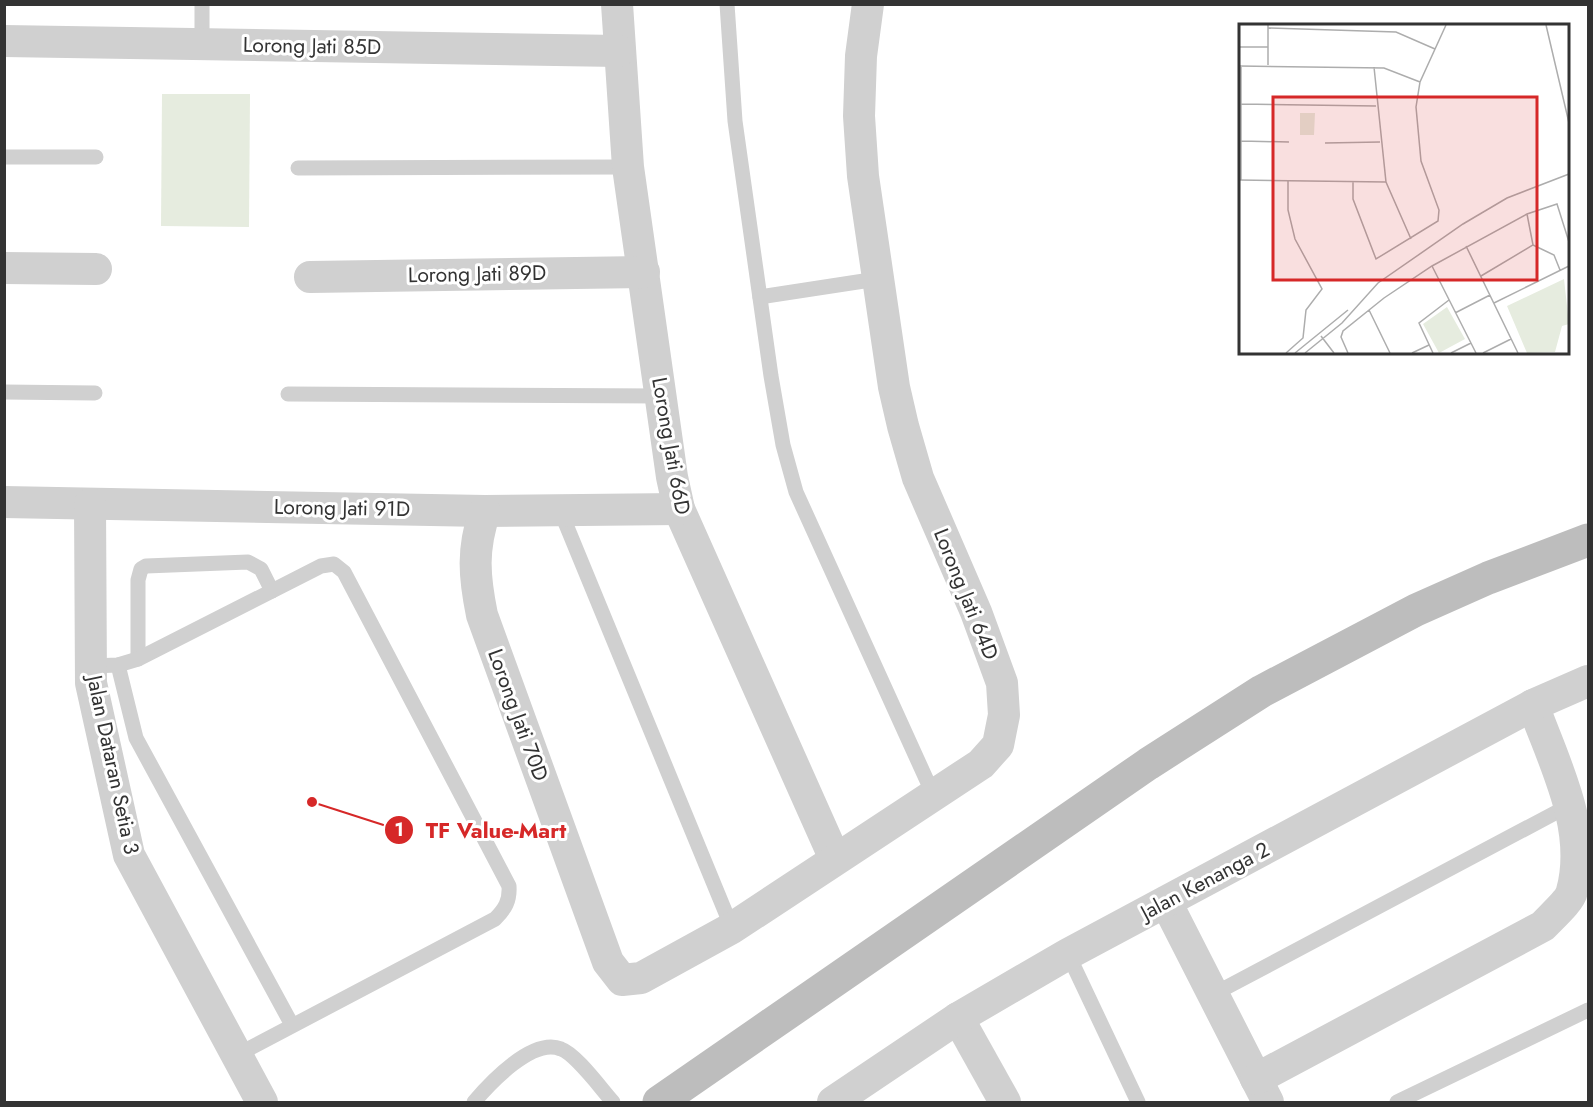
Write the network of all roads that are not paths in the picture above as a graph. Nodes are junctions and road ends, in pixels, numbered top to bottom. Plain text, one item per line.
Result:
1 (202, 4) edge
2 (617, 4) edge
3 (727, 4) edge
4 (868, 4) edge
5 (4, 41) edge
6 (202, 44) junction
7 (619, 51) junction
8 (4, 157) edge
9 (96, 158) dead end
10 (628, 167) junction
11 (298, 168) dead end
12 (4, 268) edge
13 (96, 269) dead end
14 (644, 272) junction
15 (310, 277) dead end
16 (877, 279) junction
17 (760, 297) junction
18 (4, 392) edge
19 (95, 393) dead end
20 (288, 394) dead end
21 (660, 396) junction
22 (4, 502) edge
23 (90, 504) junction
24 (560, 510) junction
25 (679, 510) junction
26 (485, 511) junction
27 (1588, 540) edge
28 (272, 591) junction
29 (138, 659) junction
30 (105, 665) junction
31 (1588, 681) edge
32 (1533, 705) junction
33 (933, 794) junction
34 (1570, 805) junction
35 (834, 859) junction
36 (1580, 897) edge
37 (1166, 902) junction
38 (732, 928) junction
39 (1068, 954) junction
40 (622, 980) joint
41 (1212, 995) junction
42 (1588, 1010) edge
43 (958, 1018) junction
44 (292, 1025) junction
45 (237, 1055) junction
46 (1262, 1091) edge
47 (262, 1102) edge
48 (474, 1102) edge
49 (613, 1102) edge
50 (659, 1102) edge
51 (833, 1102) edge
52 (1005, 1102) edge
53 (1138, 1102) edge
54 (1397, 1102) edge

1 - 6 lane
2 - 7 street, Lorong Jati 66D
3 - 17 lane
4 - 16 street, Lorong Jati 64D
5 - 6 street, Lorong Jati 85D
6 - 7 street, Lorong Jati 85D
7 - 10 street, Lorong Jati 66D
8 - 9 lane
10 - 11 lane
10 - 14 street, Lorong Jati 66D
12 - 13 street
14 - 15 street, Lorong Jati 89D
14 - 21 street, Lorong Jati 66D
16 - 17 lane
16 - 33 street, Lorong Jati 64D
17 - 33 lane
18 - 19 lane
20 - 21 lane
21 - 25 street, Lorong Jati 66D
22 - 23 street, Lorong Jati 91D
23 - 26 street, Lorong Jati 91D
23 - 30 street, Jalan Dataran Setia 3
24 - 25 street, Lorong Jati 91D
24 - 26 street, Lorong Jati 91D
24 - 38 lane
25 - 35 street, Lorong Jati 66D
26 - 40 street, Lorong Jati 70D
27 - 50 main road
28 - 29 lane
28 - 29 lane
28 - 44 lane
29 - 30 lane
30 - 44 lane
30 - 45 street, Jalan Dataran Setia 3
31 - 32 street, Jalan Kenanga 2
32 - 34 street
32 - 37 street, Jalan Kenanga 2
33 - 35 street, Lorong Jati 64D
34 - 36 street
34 - 41 lane
35 - 38 street, Lorong Jati 64D
36 - 46 street
37 - 39 street, Jalan Kenanga 2
37 - 41 street
38 - 40 street, Lorong Jati 64D
39 - 43 street, Jalan Kenanga 2
39 - 53 lane
41 - 46 street
42 - 54 lane
43 - 51 street, Jalan Kenanga 2
43 - 52 street
44 - 45 lane
45 - 47 street, Jalan Dataran Setia 3
48 - 49 lane

